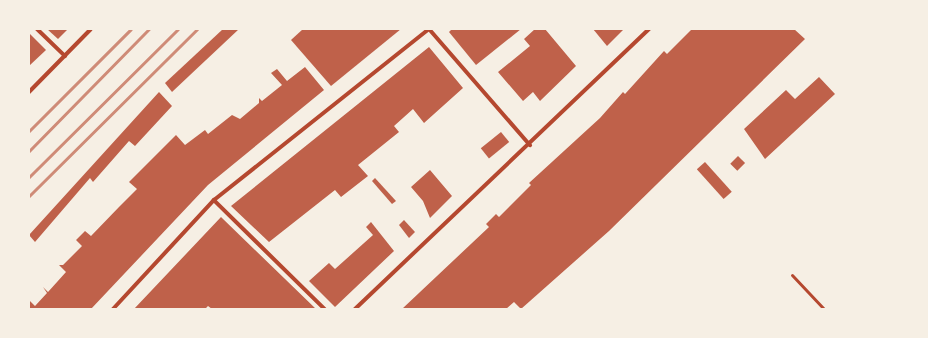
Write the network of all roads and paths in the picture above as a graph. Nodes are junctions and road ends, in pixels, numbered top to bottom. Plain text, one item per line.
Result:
1 (37, 29) edge
2 (91, 29) edge
3 (429, 29) edge
4 (649, 29) edge
5 (65, 56) junction
6 (29, 92) edge
7 (530, 145) junction
8 (214, 200) junction
9 (792, 275) dead end
10 (113, 309) edge
11 (325, 309) edge
12 (355, 309) edge
13 (824, 309) edge

1 - 5 street
2 - 5 street
3 - 7 street
3 - 8 street
4 - 7 street
5 - 6 street
7 - 12 street
8 - 10 street
8 - 11 street
9 - 13 lane

